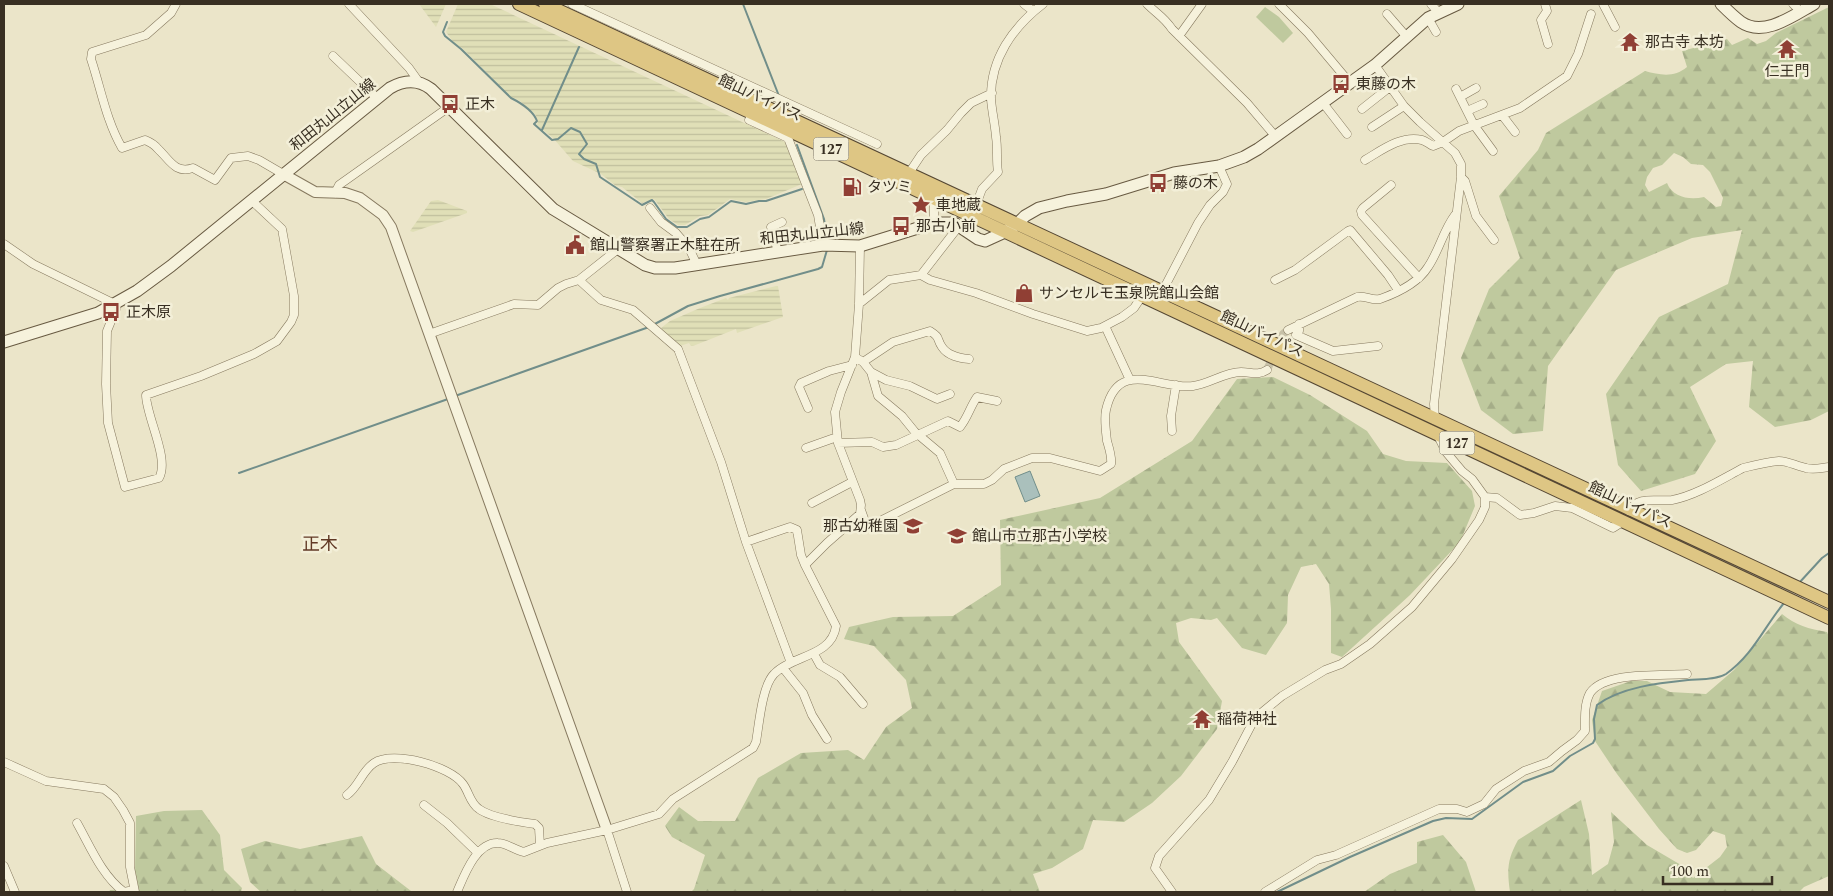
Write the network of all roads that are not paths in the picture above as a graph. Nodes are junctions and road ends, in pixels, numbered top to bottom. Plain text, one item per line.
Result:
1 (176, 4) edge
2 (349, 4) edge
3 (519, 4) edge
4 (545, 4) edge
5 (572, 4) edge
6 (1024, 4) edge
7 (1043, 4) edge
8 (1147, 4) edge
9 (1202, 4) edge
10 (1279, 4) edge
11 (1458, 4) edge
12 (1545, 4) edge
13 (1603, 4) edge
14 (1720, 4) edge
15 (1814, 4) edge
16 (1796, 8) edge
17 (1033, 11) junction
18 (1432, 12) edge
19 (1387, 14) dead end
20 (1591, 14) dead end
21 (1615, 27) dead end
22 (1436, 32) dead end
23 (1179, 36) junction
24 (1406, 36) junction
25 (1548, 44) dead end
26 (333, 56) dead end
27 (1374, 65) junction
28 (419, 82) junction
29 (1350, 83) junction
30 (1391, 86) junction
31 (1476, 88) dead end
32 (992, 92) junction
33 (377, 98) junction
34 (1322, 103) junction
35 (1483, 104) dead end
36 (1404, 106) junction
37 (449, 107) junction
38 (1362, 109) dead end
39 (1467, 111) junction
40 (753, 112) junction
41 (1502, 115) junction
42 (1474, 125) junction
43 (1372, 127) dead end
44 (1515, 132) dead end
45 (1347, 134) dead end
46 (1276, 137) junction
47 (1443, 142) junction
48 (877, 144) dead end
49 (1493, 151) dead end
50 (1365, 160) dead end
51 (1219, 166) junction
52 (909, 173) junction
53 (283, 174) junction
54 (1461, 177) junction
55 (1391, 185) dead end
56 (335, 193) junction
57 (934, 199) junction
58 (252, 200) junction
59 (976, 205) junction
60 (650, 208) dead end
61 (1456, 213) junction
62 (782, 222) dead end
63 (934, 223) junction
64 (1018, 224) junction
65 (959, 226) junction
66 (1006, 231) junction
67 (1494, 240) dead end
68 (4, 244) edge
69 (823, 245) junction
70 (860, 246) junction
71 (618, 249) junction
72 (778, 252) junction
73 (697, 265) junction
74 (921, 275) junction
75 (1419, 278) junction
76 (579, 280) junction
77 (1275, 280) dead end
78 (1398, 290) junction
79 (1162, 292) junction
80 (1142, 296) junction
81 (115, 304) junction
82 (859, 304) junction
83 (1299, 324) junction
84 (1105, 326) junction
85 (1288, 330) tunnel mouth
86 (429, 334) junction
87 (4, 342) edge
88 (1378, 346) dead end
89 (969, 359) dead end
90 (853, 361) junction
91 (863, 362) junction
92 (1267, 370) dead end
93 (871, 372) junction
94 (1130, 380) junction
95 (1176, 385) junction
96 (950, 394) dead end
97 (997, 401) dead end
98 (808, 408) dead end
99 (1434, 419) junction
100 (1172, 431) dead end
101 (1436, 433) junction
102 (918, 434) junction
103 (838, 440) junction
104 (806, 448) dead end
105 (1829, 467) edge
106 (852, 482) junction
107 (954, 484) junction
108 (1485, 497) junction
109 (812, 503) dead end
110 (1630, 508) junction
111 (861, 510) junction
112 (1624, 521) junction
113 (746, 542) junction
114 (805, 565) junction
115 (1829, 602) edge
116 (1829, 618) edge
117 (814, 654) junction
118 (792, 663) junction
119 (782, 668) junction
120 (1687, 674) dead end
121 (863, 704) dead end
122 (827, 739) dead end
123 (4, 762) edge
124 (347, 795) dead end
125 (424, 805) dead end
126 (77, 823) dead end
127 (607, 830) junction
128 (540, 845) junction
129 (477, 852) junction
130 (4, 866) edge
131 (134, 891) edge
132 (14, 892) edge
133 (457, 892) edge
134 (627, 892) edge
135 (1172, 892) edge
136 (1265, 892) edge

1 - 53 street
2 - 28 street
3 - 40 highway, 館山バイパス / 127
4 - 52 highway, 館山バイパス / 127
5 - 48 street
6 - 17 street
7 - 17 street
8 - 23 street
9 - 23 street
10 - 29 street
11 - 18 main road, 和田丸山立山線
12 - 25 street
13 - 21 street
14 - 16 main road
15 - 16 main road
17 - 32 street
18 - 22 street
18 - 24 main road, 和田丸山立山線
19 - 24 street
20 - 41 street
23 - 46 street
24 - 27 main road, 和田丸山立山線
26 - 33 street
27 - 29 main road, 和田丸山立山線
27 - 30 street
28 - 33 main road, 和田丸山立山線
28 - 37 main road, 和田丸山立山線
29 - 34 main road, 和田丸山立山線
30 - 36 street
30 - 38 street
31 - 39 street
32 - 52 street
32 - 59 street
33 - 53 main road, 和田丸山立山線
34 - 45 street
34 - 46 main road, 和田丸山立山線
35 - 39 street
36 - 43 street
36 - 47 street
37 - 56 street
37 - 71 main road, 和田丸山立山線
39 - 42 street
40 - 57 highway, 館山バイパス / 127
40 - 69 street
41 - 42 street
41 - 44 street
42 - 47 street
42 - 49 street
46 - 51 main road, 和田丸山立山線
47 - 50 street
47 - 54 street
51 - 64 main road, 和田丸山立山線
51 - 79 street
52 - 59 highway, 館山バイパス / 127
53 - 56 street
53 - 58 main road, 和田丸山立山線
54 - 61 street
54 - 67 street
55 - 75 street
56 - 86 street
57 - 63 street
57 - 66 highway, 館山バイパス / 127
58 - 81 main road, 和田丸山立山線
58 - 81 street
59 - 64 highway, 館山バイパス / 127
60 - 73 street
61 - 75 street
61 - 99 street
62 - 72 street
63 - 65 main road, 和田丸山立山線
63 - 70 main road, 和田丸山立山線
64 - 66 main road, 和田丸山立山線
64 - 79 highway, 館山バイパス / 127
65 - 66 main road, 和田丸山立山線
65 - 74 street
66 - 80 highway, 館山バイパス / 127
68 - 81 street
69 - 70 main road, 和田丸山立山線
69 - 72 main road, 和田丸山立山線
70 - 82 street
71 - 73 main road, 和田丸山立山線
71 - 76 street
72 - 73 main road, 和田丸山立山線
74 - 82 street
74 - 84 street
75 - 78 street
76 - 86 street
76 - 113 street
77 - 78 street
78 - 83 street
79 - 99 highway, 館山バイパス / 127
80 - 84 street
80 - 101 highway, 館山バイパス / 127
81 - 87 main road, 和田丸山立山線
82 - 90 street
83 - 85 street
83 - 88 street
84 - 94 street
86 - 127 street
89 - 91 street
90 - 91 street
90 - 98 street
90 - 103 street
91 - 93 street
92 - 95 street
93 - 96 street
93 - 102 street
94 - 95 street
94 - 107 street
95 - 100 street
97 - 102 street
99 - 101 street
99 - 110 highway, 館山バイパス / 127
101 - 108 street
101 - 112 highway, 館山バイパス / 127
102 - 103 street
102 - 107 street
103 - 104 street
103 - 106 street
105 - 110 street
106 - 109 street
106 - 111 street
107 - 111 street
108 - 112 street
108 - 135 street
110 - 112 street
110 - 115 highway, 館山バイパス / 127
111 - 114 street
112 - 116 highway, 館山バイパス / 127
113 - 114 street
113 - 118 street
114 - 117 street
117 - 118 street
117 - 121 street
118 - 119 street
119 - 122 street
119 - 127 street
120 - 136 street
123 - 131 street
124 - 128 street
125 - 129 street
126 - 131 street
127 - 128 street
127 - 134 street
128 - 129 street
129 - 133 street
130 - 132 street

